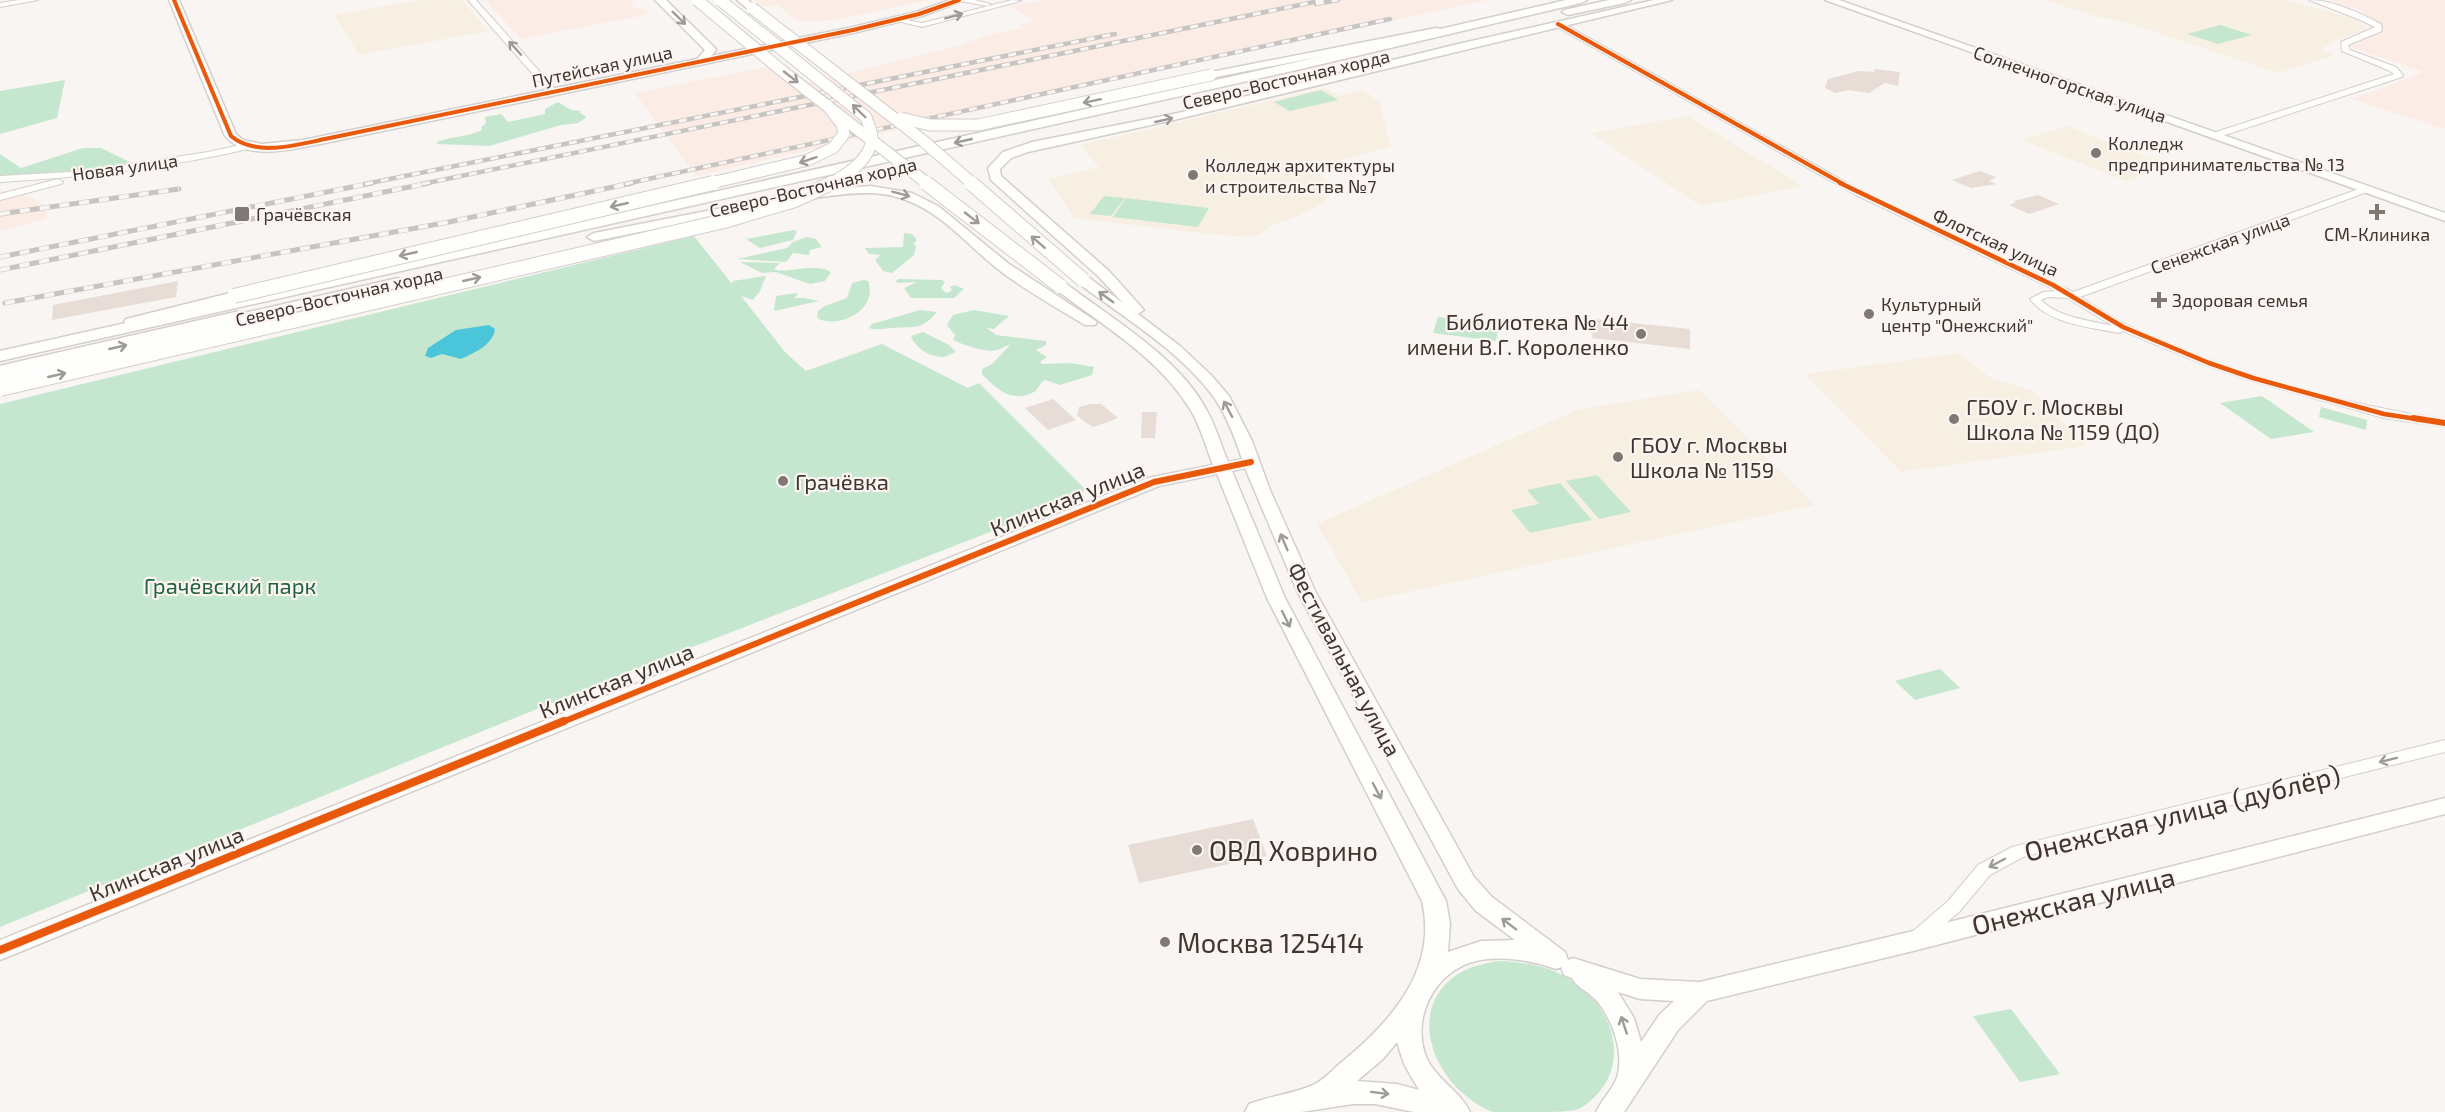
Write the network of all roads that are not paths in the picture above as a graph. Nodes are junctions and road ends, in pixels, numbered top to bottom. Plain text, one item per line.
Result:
1 (34, 0) edge
2 (174, 0) edge
3 (472, 0) edge
4 (660, 0) edge
5 (697, 0) edge
6 (720, 0) edge
7 (742, 0) edge
8 (959, 0) edge
9 (1022, 0) edge
10 (1581, 0) edge
11 (1625, 0) edge
12 (1667, 0) edge
13 (1830, 0) edge
14 (2313, 0) edge
15 (1017, 1) edge
16 (0, 5) edge
17 (897, 20) junction
18 (1558, 24) junction
19 (1468, 25) junction
20 (701, 61) junction
21 (554, 92) junction
22 (1209, 96) junction
23 (870, 100) junction
24 (827, 105) junction
25 (2216, 135) junction
26 (249, 146) junction
27 (1024, 149) junction
28 (86, 174) junction
29 (0, 179) edge
30 (2367, 189) junction
31 (0, 197) edge
32 (2445, 217) edge
33 (594, 237) junction
34 (2073, 296) junction
35 (2148, 338) junction
36 (1163, 339) junction
37 (3, 355) edge
38 (0, 373) edge
39 (1169, 373) junction
40 (0, 380) edge
41 (0, 388) edge
42 (2445, 423) edge
43 (1251, 462) junction
44 (1222, 468) junction
45 (2445, 746) edge
46 (2445, 806) edge
47 (1913, 941) junction
48 (0, 950) edge
49 (1565, 964) junction
50 (1700, 992) junction
51 (1419, 994) junction
52 (1629, 1082) junction
53 (1321, 1094) junction
54 (1611, 1111) edge
55 (1258, 1112) edge
56 (1449, 1112) edge
57 (1457, 1112) edge

1 - 16 street
2 - 26 main road
21 -> 3 street
4 -> 20 main road
5 -> 24 main road, bridge
41 -> 6 main road, bridge
7 - 23 main road, bridge
8 - 15 street, Путейская улица
8 - 17 main road, Путейская улица
9 - 15 street, Путейская улица
10 - 19 main road, Северо-Восточная хорда
11 - 22 main road, Северо-Восточная хорда
12 - 18 main road
13 - 25 main road, Солнечногорская улица
14 - 25 street
17 -> 15 street, Путейская улица
17 - 20 main road, Путейская улица
27 -> 18 main road
18 - 34 street, Флотская улица
19 -> 23 main road, bridge
19 -> 37 main road, Северо-Восточная хорда
20 - 21 main road, Путейская улица
21 - 26 main road, Путейская улица
22 - 27 main road
22 - 33 main road, Северо-Восточная хорда
36 -> 23 main road, bridge
24 -> 37 main road, bridge
24 -> 39 main road, bridge
25 - 30 main road, Солнечногорская улица
26 - 28 street, Новая улица
27 - 36 main road
28 - 29 street, Новая улица
28 - 31 street
30 - 32 main road, Солнечногорская улица
30 - 34 street, Сенежская улица
38 -> 33 main road, Северо-Восточная хорда, bridge
33 -> 39 main road
34 - 35 street, Флотская улица
34 - 35 street, Флотская улица
35 - 42 street, Флотская улица
43 -> 36 main road, Фестивальная улица
38 - 40 street
39 - 44 main road, Фестивальная улица
43 - 44 main road, Клинская улица
49 -> 43 main road, Фестивальная улица
44 - 48 main road, Клинская улица
44 -> 51 main road, Фестивальная улица
45 -> 47 street, Онежская улица (дублёр)
46 - 47 main road, Онежская улица
47 - 50 main road, Онежская улица
49 - 50 main road, Онежская улица
49 - 51 main road
52 -> 49 main road, Фестивальная улица
50 - 52 main road
51 - 53 main road
51 - 57 main road
52 - 54 main road
53 - 55 main road
53 -> 56 main road

